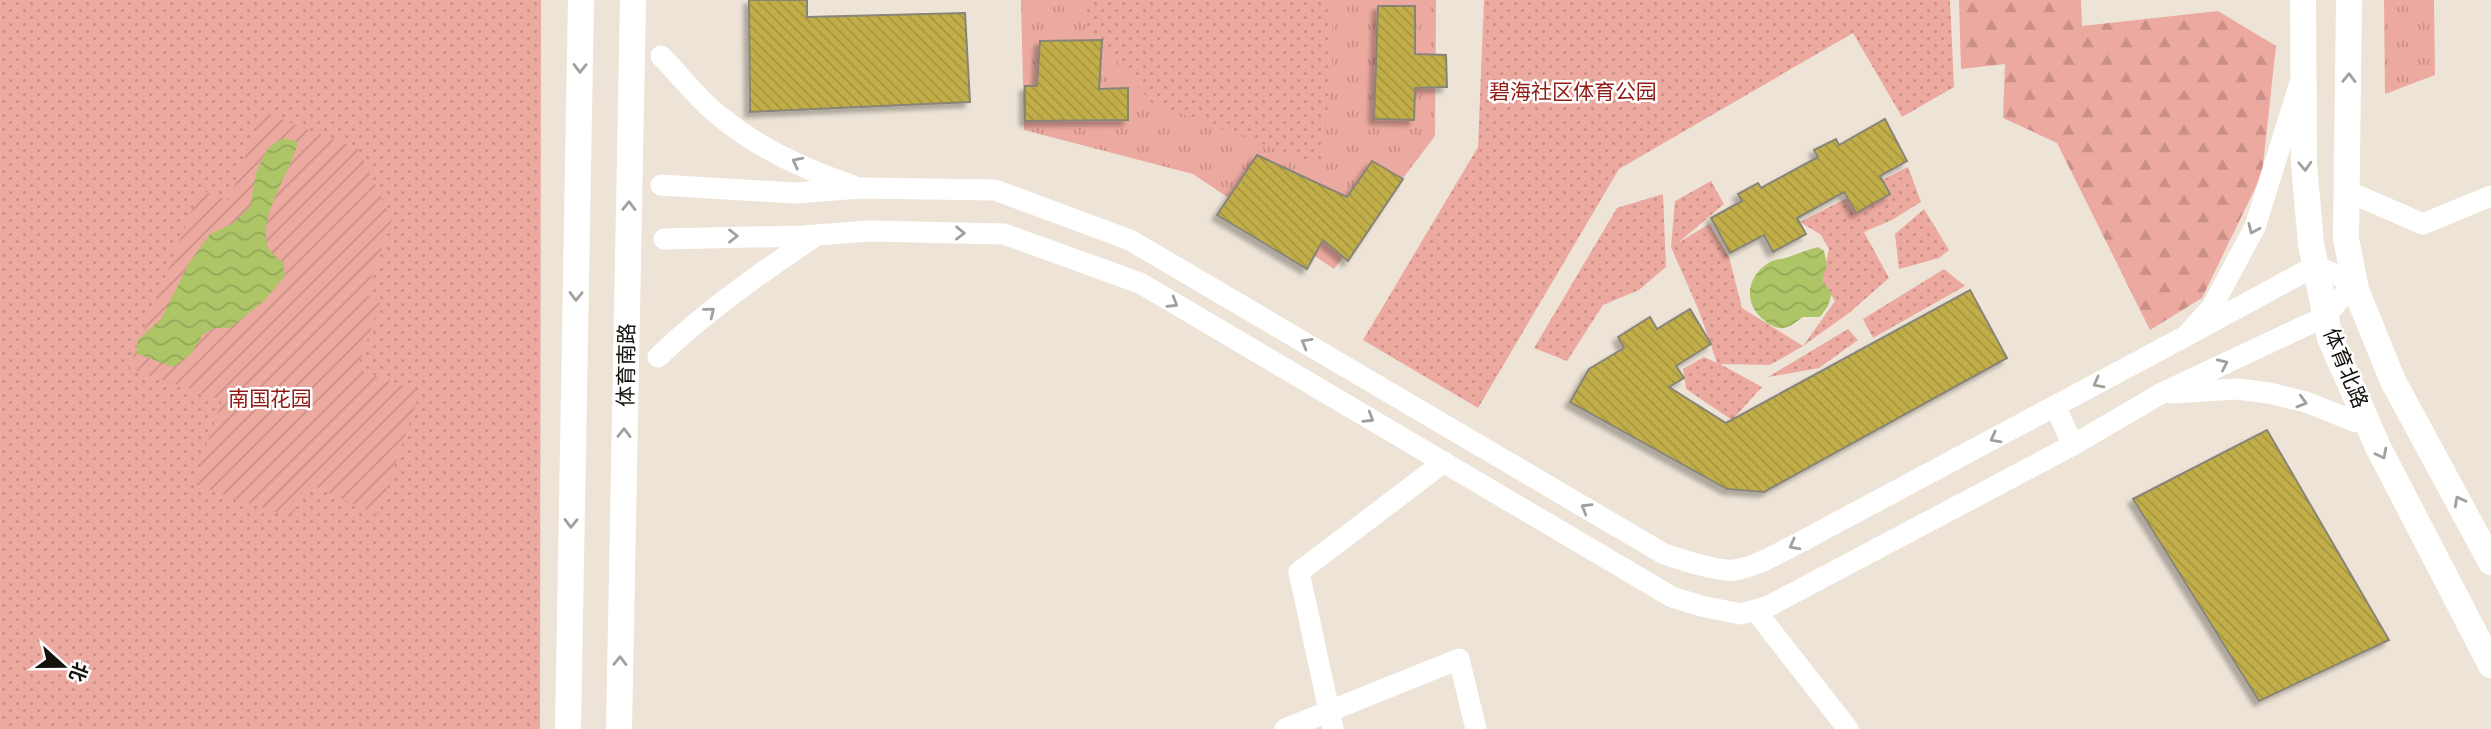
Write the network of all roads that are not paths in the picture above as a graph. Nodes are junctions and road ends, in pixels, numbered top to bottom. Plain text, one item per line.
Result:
1 (581, 0) edge
2 (632, 0) edge
3 (2303, 0) edge
4 (2349, 0) edge
5 (661, 56) dead end
6 (2304, 71) junction
7 (662, 186) dead end
8 (860, 188) junction
9 (2347, 191) junction
10 (2491, 196) edge
11 (817, 235) junction
12 (664, 239) dead end
13 (2315, 266) junction
14 (2354, 282) junction
15 (2326, 316) junction
16 (2186, 337) junction
17 (658, 357) dead end
18 (2162, 393) junction
19 (2055, 405) junction
20 (2368, 424) junction
21 (2073, 445) junction
22 (1444, 462) junction
23 (2491, 562) edge
24 (1755, 610) junction
25 (2491, 665) edge
26 (1331, 720) edge
27 (568, 729) edge
28 (619, 729) edge
29 (1285, 729) edge
30 (1476, 729) edge
31 (1848, 729) edge

1 -> 27 main road
28 -> 2 main road, 体育南路
3 - 6 main road, 体育北路
9 -> 4 main road, 体育北路
8 -> 5 street
6 -> 13 main road, 体育北路
6 -> 16 street
7 - 8 street
19 -> 8 street
9 - 10 street
9 - 14 main road, 体育北路
12 -> 11 street
17 -> 11 street
11 -> 22 street
13 - 14 street
13 - 15 main road, 体育北路
13 - 16 street
14 - 15 street
23 -> 14 main road, 体育北路
18 -> 15 street
15 - 20 main road, 体育北路
16 -> 19 street
18 -> 20 street
18 - 21 street
19 - 21 street
20 -> 25 main road, 体育北路
21 - 24 street
22 - 24 street
22 - 26 street
24 - 31 street
26 - 29 street
26 - 30 street

